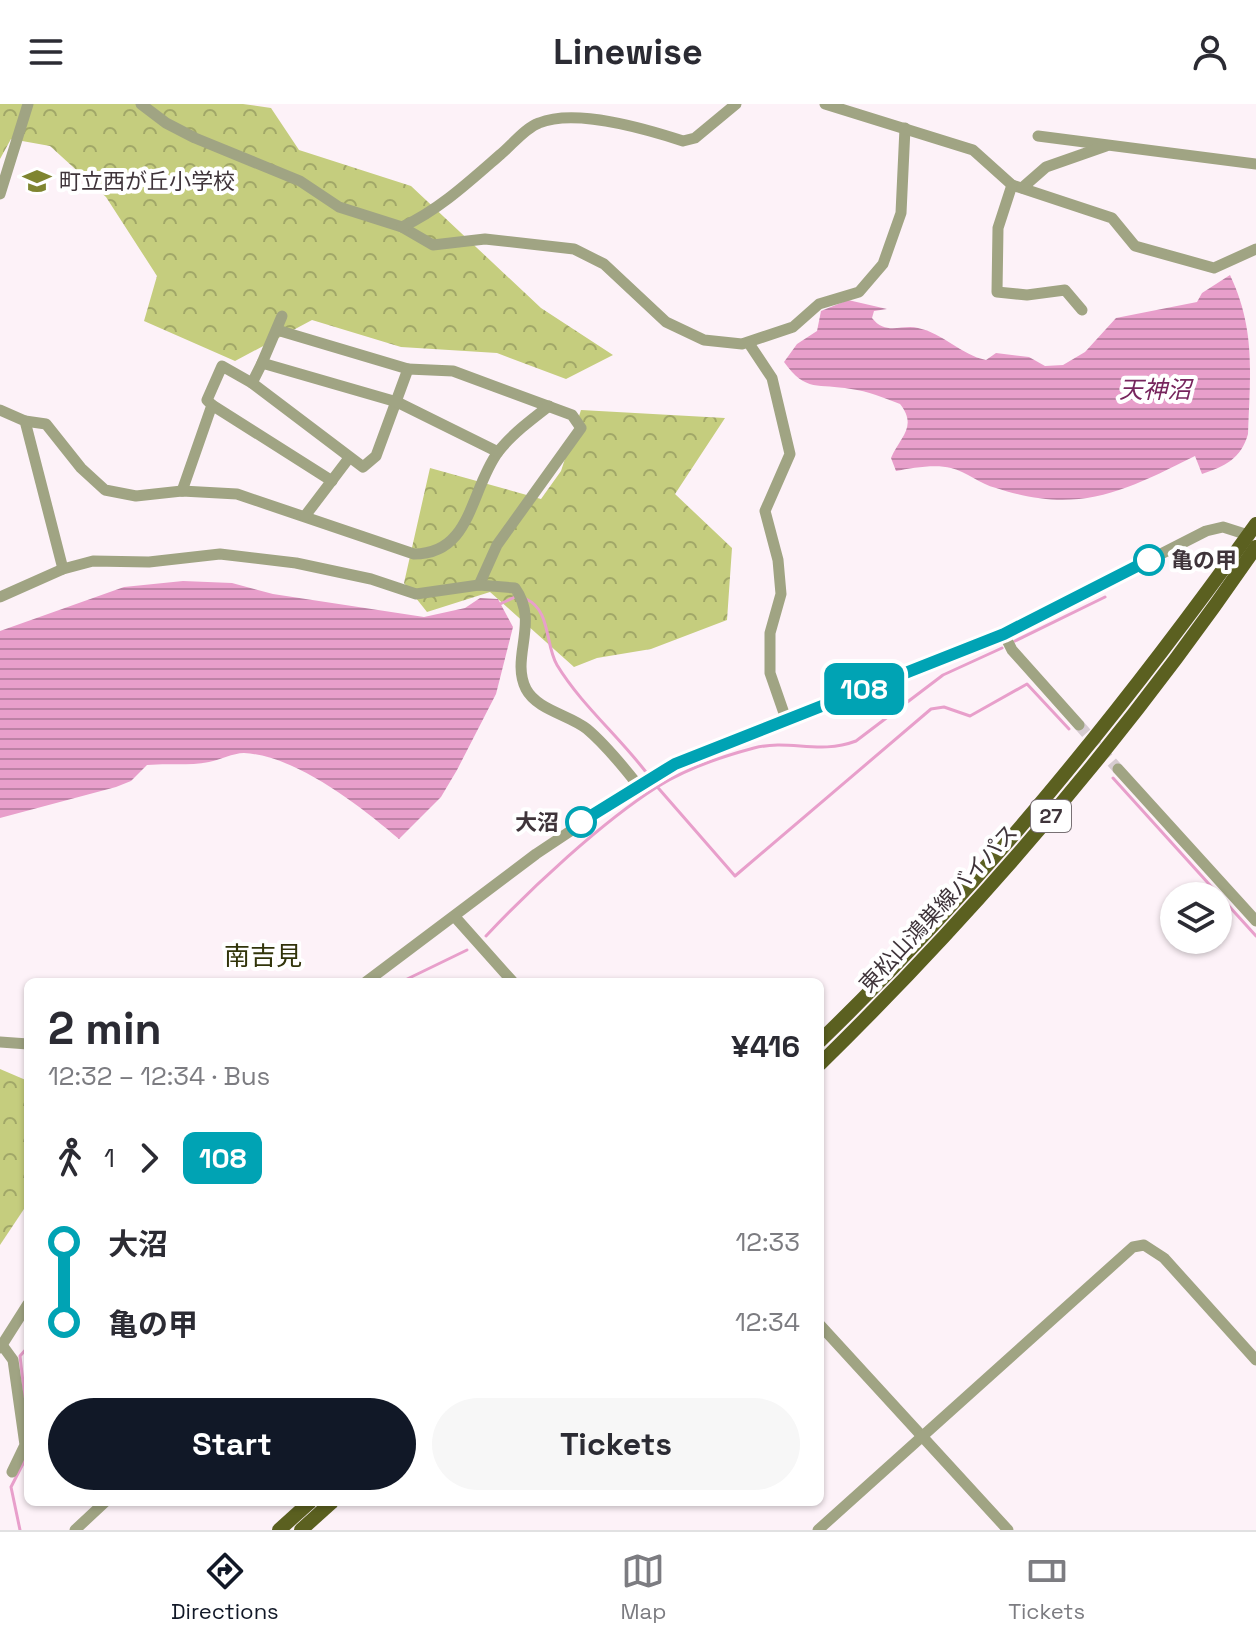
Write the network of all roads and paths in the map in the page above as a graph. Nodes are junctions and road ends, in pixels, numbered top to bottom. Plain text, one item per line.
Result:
1 (28, 104) edge
2 (141, 104) edge
3 (736, 104) edge
4 (825, 104) edge
5 (905, 128) junction
6 (1038, 136) dead end
7 (1110, 144) junction
8 (1256, 164) edge
9 (1017, 187) junction
10 (0, 194) edge
11 (402, 227) junction
12 (1256, 249) edge
13 (1082, 310) dead end
14 (282, 316) dead end
15 (277, 330) junction
16 (750, 345) junction
17 (262, 363) junction
18 (408, 369) junction
19 (252, 383) junction
20 (397, 402) junction
21 (212, 405) junction
22 (549, 406) junction
23 (0, 410) edge
24 (25, 421) junction
25 (498, 452) junction
26 (349, 458) junction
27 (332, 481) junction
28 (182, 491) junction
29 (305, 516) junction
30 (1254, 536) edge
31 (63, 569) junction
32 (479, 585) junction
33 (1, 593) edge
34 (1004, 634) junction
35 (786, 719) junction
36 (1079, 725) tunnel mouth
37 (1118, 769) tunnel mouth
38 (637, 784) junction
39 (455, 917) junction
40 (1256, 921) edge
41 (371, 978) edge
42 (509, 978) edge
43 (824, 1037) edge
44 (0, 1042) edge
45 (24, 1044) edge
46 (824, 1060) edge
47 (24, 1310) edge
48 (824, 1329) edge
49 (1, 1347) edge
50 (1256, 1360) edge
51 (923, 1435) junction
52 (24, 1438) edge
53 (24, 1447) edge
54 (12, 1472) dead end
55 (101, 1506) edge
56 (306, 1506) edge
57 (328, 1506) edge
58 (75, 1530) edge
59 (279, 1530) edge
60 (301, 1530) edge
61 (818, 1530) edge
62 (1008, 1530) edge

1 - 10 street
2 - 11 street
3 - 11 street
4 - 5 street
5 - 9 street
5 - 16 street
6 - 7 street
7 - 8 street
7 - 9 street
9 - 12 street
9 - 13 street
11 - 16 street
14 - 15 street
15 - 17 street
15 - 18 street
16 - 35 street
17 - 19 street
17 - 20 street
18 - 20 street
18 - 22 street
19 - 21 street
19 - 26 street
20 - 25 street
20 - 26 street
21 - 27 street
21 - 28 street
22 - 25 street
22 - 32 street
23 - 24 street
24 - 28 street
24 - 31 street
25 - 29 street
26 - 27 street
27 - 29 street
28 - 29 street
30 - 34 street
30 - 43 main road, 東松山鴻巣線バイパス / 27
30 - 46 main road, 東松山鴻巣線バイパス / 27
31 - 32 street
31 - 33 street
32 - 38 street
34 - 35 street
34 - 36 street
35 - 38 street
37 - 40 street
38 - 39 street
39 - 41 street
39 - 42 street
44 - 45 street
47 - 49 street
48 - 51 street
49 - 52 street
50 - 51 street
51 - 61 street
51 - 62 street
53 - 54 street
55 - 58 street
56 - 59 main road
57 - 60 main road

